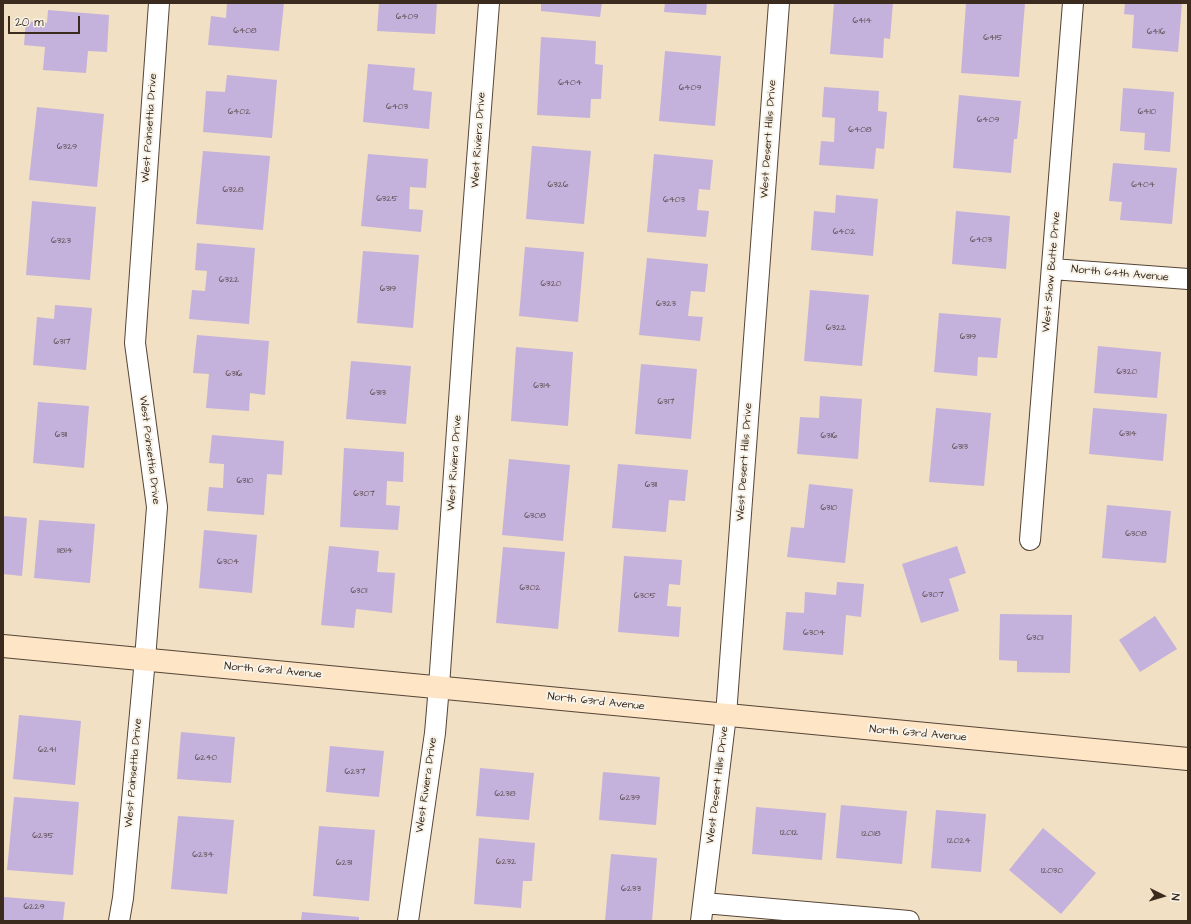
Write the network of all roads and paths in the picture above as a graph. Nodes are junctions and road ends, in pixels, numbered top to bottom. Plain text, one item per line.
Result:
1 (159, 3) edge
2 (489, 3) edge
3 (779, 3) edge
4 (1073, 3) edge
5 (1052, 269) junction
6 (1188, 279) edge
7 (1030, 540) dead end
8 (3, 646) edge
9 (145, 659) junction
10 (439, 686) junction
11 (726, 715) junction
12 (1188, 759) edge
13 (703, 912) edge
14 (119, 921) edge
15 (408, 921) edge
16 (909, 921) edge

1 - 9 street, West Poinsettia Drive
2 - 10 street, West Riviera Drive
3 - 11 street, West Desert Hills Drive
4 - 5 street, West Shaw Butte Drive
5 - 6 street, North 64th Avenue
5 - 7 street, West Shaw Butte Drive
8 - 9 street, North 63rd Avenue
9 - 10 street, North 63rd Avenue
9 - 14 street, West Poinsettia Drive
10 - 11 street, North 63rd Avenue
10 - 15 street, West Riviera Drive
11 - 12 street, North 63rd Avenue
11 - 13 street, West Desert Hills Drive
13 - 16 street

